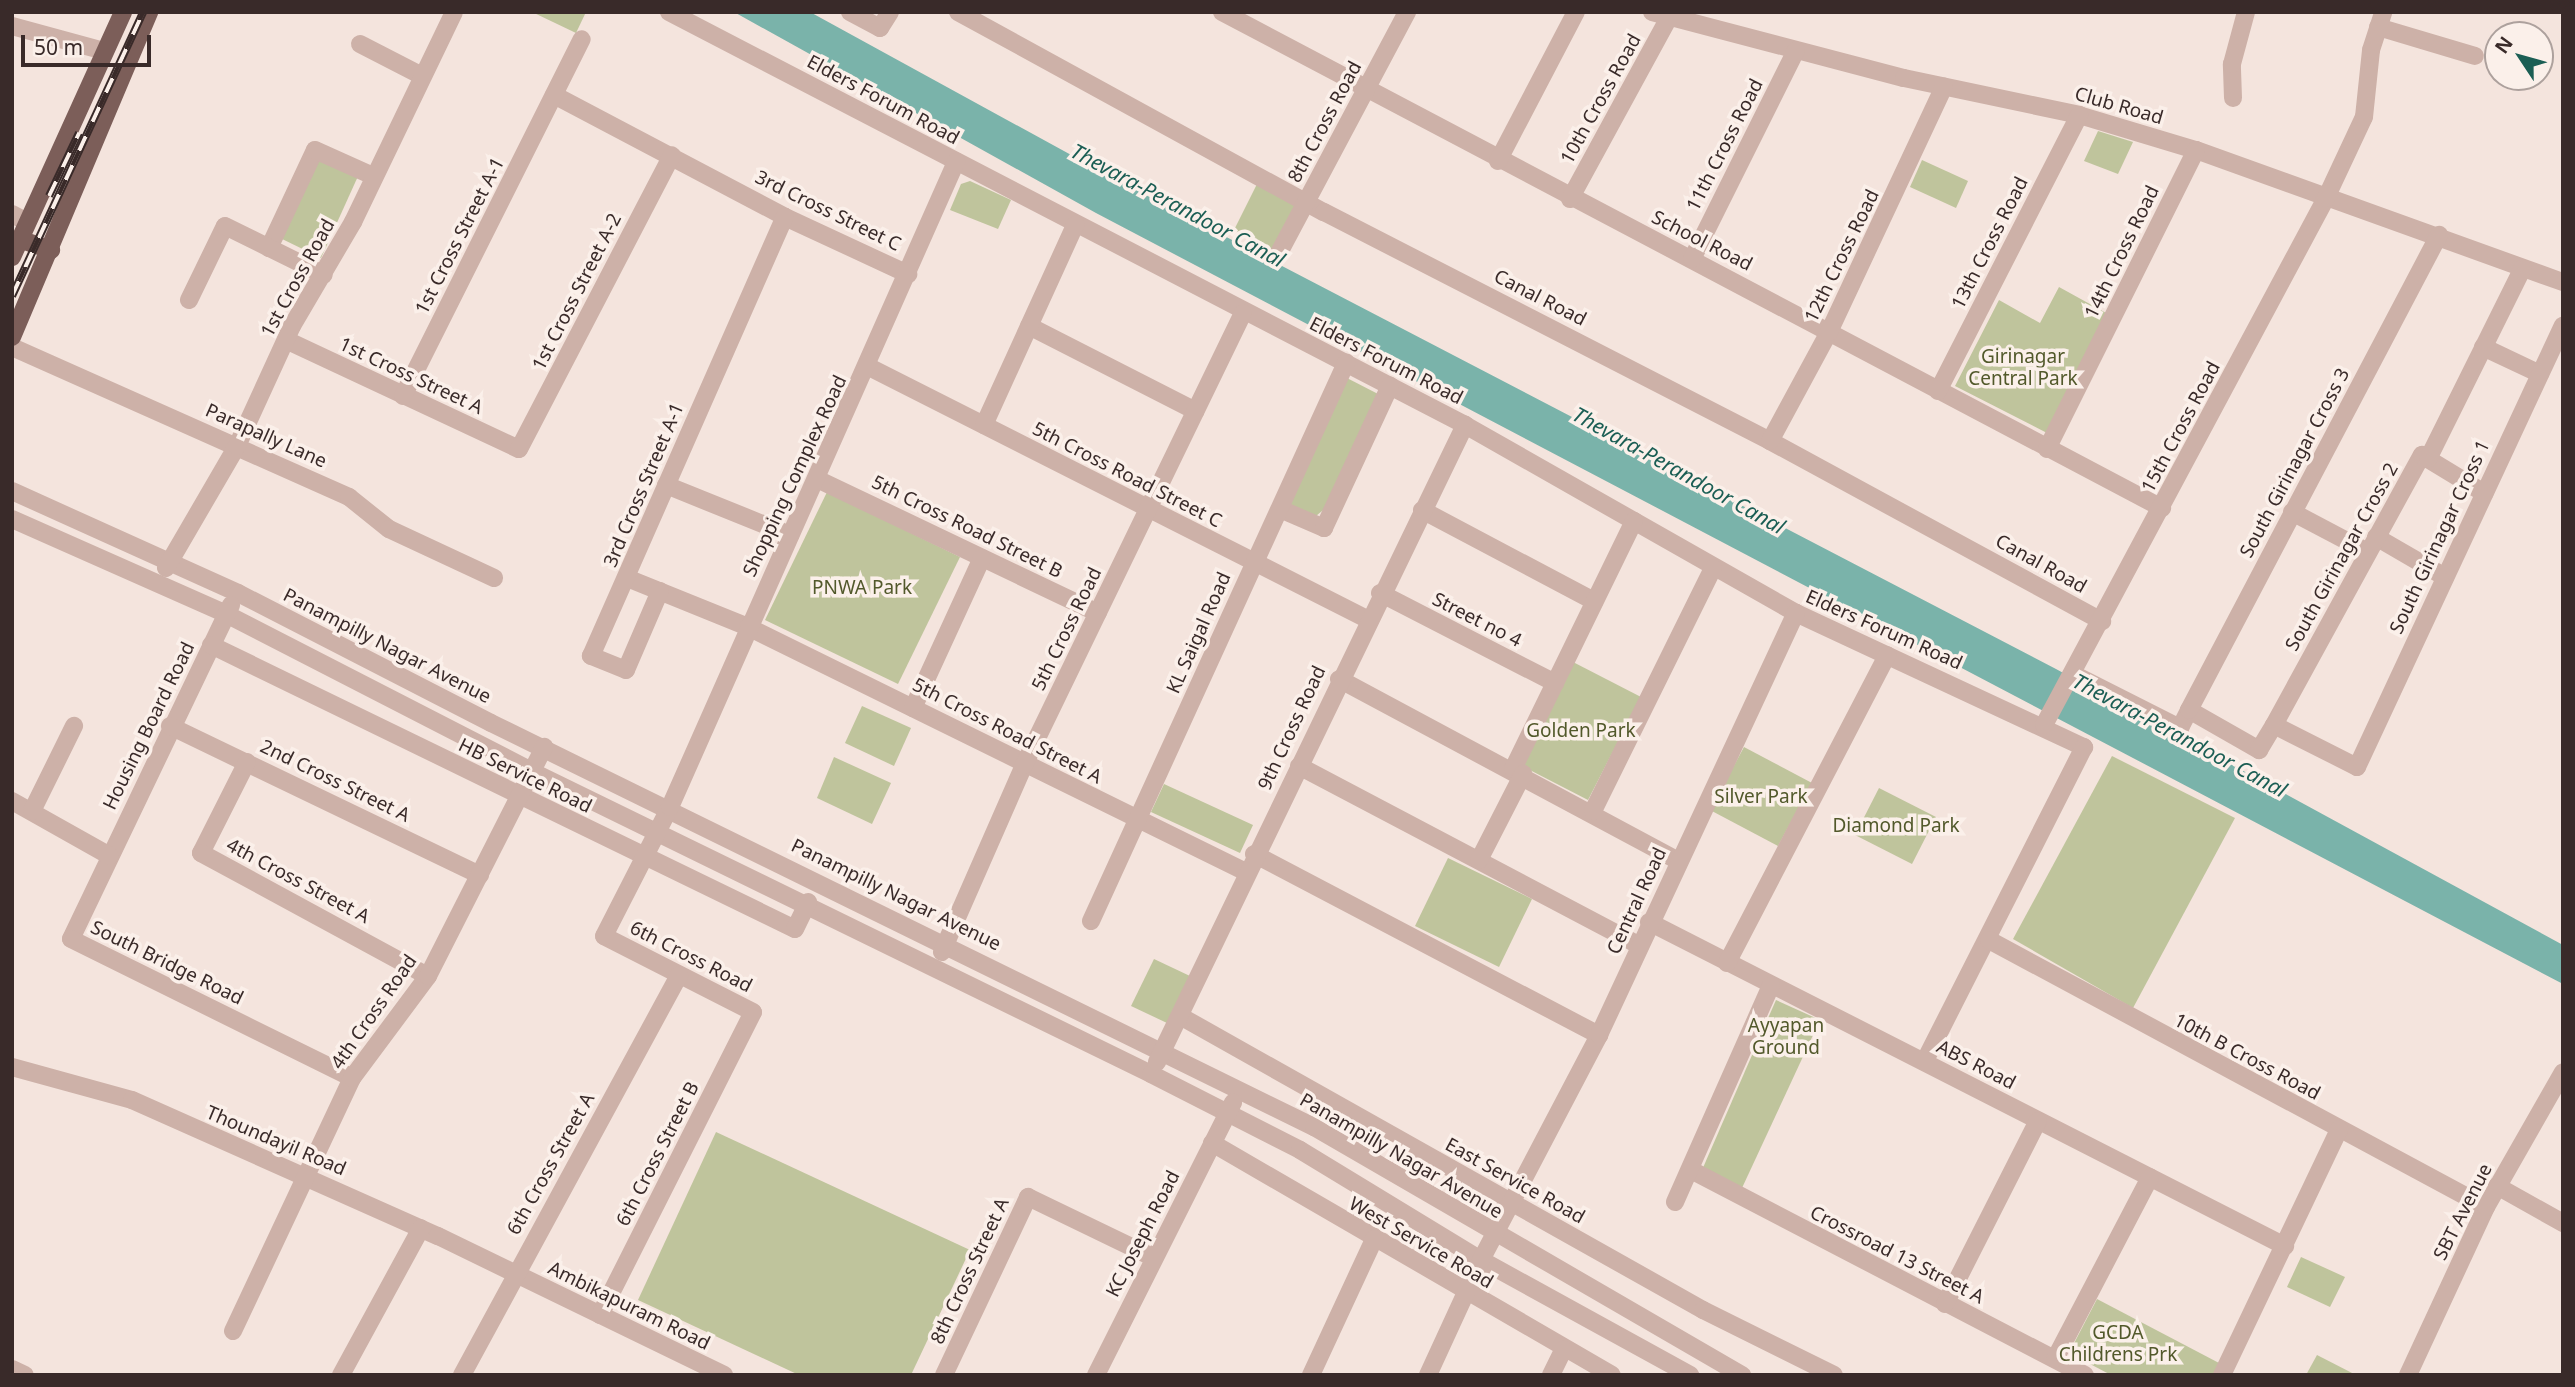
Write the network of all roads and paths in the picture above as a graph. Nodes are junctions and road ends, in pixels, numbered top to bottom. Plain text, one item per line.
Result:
1 (123, 12) edge
2 (149, 12) edge
3 (454, 12) edge
4 (669, 12) edge
5 (850, 12) edge
6 (890, 12) edge
7 (958, 12) edge
8 (1222, 12) edge
9 (1407, 12) edge
10 (1576, 12) edge
11 (2246, 12) edge
12 (1664, 15) edge
13 (2380, 19) edge
14 (12, 26) edge
15 (582, 39) dead end
16 (360, 44) dead end
17 (1796, 50) junction
18 (104, 51) junction
19 (2474, 56) dead end
20 (422, 76) junction
21 (1944, 87) junction
22 (1365, 90) junction
23 (554, 95) junction
24 (2233, 98) dead end
25 (2079, 115) junction
26 (2196, 150) junction
27 (672, 155) junction
28 (1498, 161) junction
29 (956, 162) junction
30 (373, 176) junction
31 (2326, 198) junction
32 (1570, 199) junction
33 (1307, 203) junction
34 (785, 217) junction
35 (20, 218) edge
36 (1075, 225) junction
37 (2439, 235) junction
38 (19, 239) junction
39 (269, 248) junction
40 (51, 250) junction
41 (1280, 251) dead end
42 (12, 257) edge
43 (1692, 258) junction
44 (2523, 268) junction
45 (908, 274) junction
46 (324, 275) junction
47 (2563, 282) edge
48 (189, 300) dead end
49 (1243, 313) junction
50 (1029, 326) junction
51 (2563, 326) edge
52 (1829, 332) junction
53 (12, 337) edge
54 (286, 340) junction
55 (12, 347) edge
56 (2483, 347) junction
57 (1346, 363) junction
58 (869, 367) junction
59 (2540, 374) junction
60 (1390, 386) junction
61 (1938, 391) junction
62 (403, 396) junction
63 (1196, 411) junction
64 (984, 425) junction
65 (1465, 425) junction
66 (1770, 441) junction
67 (237, 446) junction
68 (519, 449) joint
69 (2048, 449) junction
70 (2428, 459) junction
71 (817, 479) junction
72 (666, 485) junction
73 (12, 491) edge
74 (2484, 493) junction
75 (2162, 508) junction
76 (1280, 509) junction
77 (1146, 510) junction
78 (1422, 510) junction
79 (2292, 512) junction
80 (12, 519) edge
81 (1634, 521) junction
82 (790, 535) junction
83 (2372, 544) junction
84 (982, 558) junction
85 (171, 560) junction
86 (1253, 563) junction
87 (1713, 568) junction
88 (2445, 577) junction
89 (494, 578) dead end
90 (626, 578) junction
91 (159, 582) junction
92 (660, 590) junction
93 (238, 593) junction
94 (1380, 593) junction
95 (1594, 601) junction
96 (1098, 613) junction
97 (226, 614) junction
98 (1796, 614) junction
99 (1367, 619) junction
100 (2102, 621) junction
101 (748, 627) junction
102 (211, 645) junction
103 (1887, 655) junction
104 (2075, 675) junction
105 (1339, 678) junction
106 (1555, 683) junction
107 (913, 708) junction
108 (2189, 710) junction
109 (2045, 725) junction
110 (2274, 725) junction
111 (74, 726) dead end
112 (170, 726) junction
113 (544, 747) junction
114 (247, 762) junction
115 (1024, 765) junction
116 (1299, 766) junction
117 (1518, 771) junction
118 (533, 772) junction
119 (521, 798) junction
120 (12, 801) edge
121 (670, 807) junction
122 (32, 811) junction
123 (1593, 811) junction
124 (1139, 820) junction
125 (658, 830) junction
126 (1254, 854) junction
127 (110, 856) junction
128 (644, 858) junction
129 (1479, 860) junction
130 (1679, 861) junction
131 (1246, 872) junction
132 (480, 875) junction
133 (808, 902) junction
134 (1091, 920) dead end
135 (1648, 922) junction
136 (1989, 940) junction
137 (946, 943) junction
138 (1639, 945) junction
139 (1727, 963) junction
140 (936, 967) junction
141 (428, 975) junction
142 (678, 975) junction
143 (1771, 985) junction
144 (753, 1012) joint
145 (1180, 1016) junction
146 (1599, 1035) junction
147 (1162, 1052) junction
148 (1924, 1062) junction
149 (12, 1067) edge
150 (2563, 1072) edge
151 (1151, 1074) junction
152 (352, 1077) junction
153 (1240, 1090) junction
154 (1227, 1113) junction
155 (2038, 1121) junction
156 (2339, 1130) junction
157 (1212, 1143) junction
158 (1691, 1170) junction
159 (307, 1176) junction
160 (2150, 1177) junction
161 (2497, 1186) junction
162 (1675, 1202) dead end
163 (1510, 1203) junction
164 (2486, 1207) junction
165 (2563, 1223) edge
166 (421, 1228) junction
167 (1494, 1235) junction
168 (1374, 1239) junction
169 (2285, 1246) junction
170 (1154, 1258) junction
171 (1481, 1259) junction
172 (516, 1275) junction
173 (1465, 1292) junction
174 (1945, 1304) junction
175 (600, 1315) junction
176 (233, 1331) dead end
177 (1563, 1350) junction
178 (2055, 1359) junction
179 (12, 1369) edge
180 (700, 1370) edge
181 (25, 1375) edge
182 (341, 1375) edge
183 (462, 1375) edge
184 (724, 1375) edge
185 (944, 1375) edge
186 (1096, 1375) edge
187 (1311, 1375) edge
188 (1428, 1375) edge
189 (1551, 1375) edge
190 (1612, 1375) edge
191 (1690, 1375) edge
192 (1742, 1375) edge
193 (1834, 1375) edge
194 (2085, 1375) edge
195 (2222, 1375) edge
196 (2408, 1375) edge

1 - 18 main road
2 - 40 main road
3 - 20 street, 1st Cross Road
4 - 29 street, Elders Forum Road
5 - 6 street
7 - 33 street, Canal Road
8 - 22 street, School Road
9 - 22 street, 8th Cross Road
10 - 28 street
11 - 24 street
12 - 17 street, Club Road
12 - 32 street, 10th Cross Road
13 - 19 street
13 - 31 street, 15th Cross Road
14 - 18 street
15 - 23 street, 1st Cross Street A-1
16 - 20 street
17 - 21 street, Club Road
17 - 43 street, 11th Cross Road
18 - 35 main road
20 - 30 street, 1st Cross Road
21 - 25 street, Club Road
21 - 52 street, 12th Cross Road
22 - 28 street, School Road
22 - 33 street, 8th Cross Road
23 - 27 street, 3rd Cross Street C
23 - 62 street, 1st Cross Street A-1
25 - 26 street, Club Road
25 - 61 street, 13th Cross Road
26 - 31 street, Club Road
26 - 69 street, 14th Cross Road
27 - 34 street, 3rd Cross Street C
27 - 68 street, 1st Cross Street A-2
28 - 32 street, School Road
29 - 36 street, Elders Forum Road
29 - 45 street, Shopping Complex Road
30 - 39 street
30 - 46 street, 1st Cross Road
31 - 37 street, Club Road
31 - 75 street, 15th Cross Road
32 - 43 street, School Road
33 - 41 street, 8th Cross Road
33 - 66 street, Canal Road
34 - 45 street, 3rd Cross Street C
34 - 72 street, 3rd Cross Street A-1
35 - 38 main road
36 - 49 street, Elders Forum Road
36 - 50 street
37 - 44 street, Club Road
37 - 79 street, South Girinagar Cross 3
38 - 40 main road
38 - 42 main road
39 - 46 street
39 - 48 street
40 - 53 main road
43 - 52 street, School Road
44 - 47 street, Club Road
44 - 56 street, South Girinagar Cross 2
45 - 58 street, Shopping Complex Road
46 - 54 street, 1st Cross Road
49 - 57 street, Elders Forum Road
49 - 63 street, 5th Cross Road
50 - 63 street
50 - 64 street
51 - 59 street, South Girinagar Cross 1
52 - 61 street, School Road
52 - 66 street, 12th Cross Road
54 - 62 street, 1st Cross Street A
54 - 67 street, 1st Cross Road
55 - 67 street, Parapally Lane
56 - 59 street
56 - 70 street, South Girinagar Cross 2
57 - 60 street, Elders Forum Road
57 - 76 street, KL Saigal Road
58 - 64 street, 5th Cross Road Street C
58 - 71 street, Shopping Complex Road
59 - 74 street, South Girinagar Cross 1
60 - 65 street, Elders Forum Road
60 - 76 street
61 - 69 street, School Road
62 - 68 street, 1st Cross Street A
63 - 77 street, 5th Cross Road
64 - 77 street, 5th Cross Road Street C
65 - 78 street, 9th Cross Road
65 - 81 street, Elders Forum Road
66 - 100 street, Canal Road
67 - 85 street, 1st Cross Road
67 - 89 street, Parapally Lane
69 - 75 street, School Road
70 - 74 street
70 - 83 street, South Girinagar Cross 2
71 - 82 street, Shopping Complex Road
71 - 84 street, 5th Cross Road Street B
72 - 82 street
72 - 90 street, 3rd Cross Street A-1
73 - 85 street, Panampilly Nagar Avenue
74 - 88 street, South Girinagar Cross 1
75 - 100 street, 15th Cross Road
76 - 86 street, KL Saigal Road
77 - 86 street, 5th Cross Road Street C
77 - 96 street, 5th Cross Road
78 - 94 street, 9th Cross Road
78 - 95 street
79 - 83 street
79 - 108 street, South Girinagar Cross 3
80 - 91 street
81 - 87 street, Elders Forum Road
81 - 95 street
82 - 101 street, Shopping Complex Road
83 - 88 street
83 - 110 street, South Girinagar Cross 2
84 - 96 street, 5th Cross Road Street B
84 - 107 street
85 - 91 street, 1st Cross Road
85 - 93 street, Panampilly Nagar Avenue
86 - 99 street, 5th Cross Road Street C
86 - 124 street, KL Saigal Road
87 - 98 street, Elders Forum Road
87 - 123 street
88 - 110 street, South Girinagar Cross 1
90 - 92 street, 5th Cross Road Street A
90 - 92 street, 3rd Cross Street A-1
91 - 97 street
92 - 101 street, 5th Cross Road Street A
93 - 97 street, Housing Board Road
93 - 113 street, Panampilly Nagar Avenue
94 - 99 street, 9th Cross Road
94 - 106 street, Street no 4
95 - 106 street
96 - 115 street, 5th Cross Road
97 - 102 street, Housing Board Road
97 - 118 street
98 - 103 street, Elders Forum Road
98 - 130 street, Central Road
99 - 105 street, 9th Cross Road
100 - 104 street, 15th Cross Road
101 - 107 street, 5th Cross Road Street A
101 - 121 street, Shopping Complex Road
102 - 112 street, Housing Board Road
102 - 119 street, HB Service Road
103 - 109 street, Elders Forum Road
103 - 139 street
104 - 108 street
104 - 109 street, 15th Cross Road
105 - 116 street, 9th Cross Road
105 - 117 street
106 - 117 street
107 - 115 street, 5th Cross Road Street A
108 - 110 street, South Girinagar Cross 2
109 - 136 street, Elders Forum Road
111 - 122 street
112 - 114 street, 2nd Cross Street A
112 - 127 street, Housing Board Road
113 - 118 street, 4th Cross Road
113 - 121 street, Panampilly Nagar Avenue
114 - 132 street, 2nd Cross Street A
114 - 141 street, 4th Cross Street A
115 - 124 street, 5th Cross Road Street A
115 - 137 street, 5th Cross Road
116 - 126 street, 9th Cross Road
116 - 129 street
117 - 123 street
117 - 129 street
118 - 119 street, 4th Cross Road
118 - 125 street
119 - 128 street, HB Service Road
119 - 132 street, 4th Cross Road
120 - 122 street
121 - 125 street, Shopping Complex Road
121 - 137 street, Panampilly Nagar Avenue
122 - 127 street
123 - 130 street
124 - 131 street, 5th Cross Road Street A
124 - 134 street, KL Saigal Road
125 - 128 street, 6th Cross Road
125 - 133 street
126 - 131 street, 9th Cross Road
126 - 146 street
127 - 152 street, South Bridge Road
128 - 133 street, HB Service Road
128 - 142 street, 6th Cross Road
129 - 138 street
130 - 135 street, Central Road
131 - 145 street, 9th Cross Road
132 - 141 street, 4th Cross Road
133 - 140 street
135 - 138 street, Central Road
135 - 139 street, ABS Road
136 - 148 street
136 - 156 street, 10th B Cross Road
137 - 140 street, 5th Cross Road
137 - 147 street, Panampilly Nagar Avenue
138 - 146 street, Central Road
139 - 143 street, ABS Road
140 - 151 street
141 - 152 street, 4th Cross Road
142 - 144 street, 6th Cross Road
142 - 172 street, 6th Cross Street A
143 - 148 street, ABS Road
143 - 158 street
144 - 175 street, 6th Cross Street B
145 - 147 street, 9th Cross Road
145 - 163 street, East Service Road
146 - 163 street, Central Road
147 - 151 street, 9th Cross Road
147 - 153 street, Panampilly Nagar Avenue
148 - 155 street, ABS Road
149 - 159 street, Thoundayil Road
150 - 161 street, SBT Avenue
151 - 154 street
152 - 159 street, 4th Cross Road
153 - 154 street, KC Joseph Road
153 - 167 street, Panampilly Nagar Avenue
154 - 157 street, KC Joseph Road
154 - 171 street
155 - 160 street, ABS Road
155 - 174 street
156 - 164 street, 10th B Cross Road
156 - 169 street
157 - 168 street, West Service Road
157 - 170 street, KC Joseph Road
158 - 162 street
158 - 174 street, Crossroad 13 Street A
159 - 166 street, Thoundayil Road
159 - 176 street, 4th Cross Road
160 - 169 street, ABS Road
160 - 178 street
161 - 164 street, SBT Avenue
161 - 165 street
163 - 167 street
163 - 193 street, East Service Road
164 - 196 street, SBT Avenue
166 - 172 street, Thoundayil Road
166 - 182 street
167 - 171 street
167 - 192 street, Panampilly Nagar Avenue
168 - 173 street, West Service Road
168 - 187 street
169 - 195 street
170 - 185 street, 8th Cross Street A
170 - 186 street, KC Joseph Road
171 - 173 street
171 - 191 street
172 - 175 street, Ambikapuram Road
172 - 183 street, 6th Cross Street A
173 - 177 street, West Service Road
173 - 188 street
174 - 178 street, Crossroad 13 Street A
175 - 180 street, Ambikapuram Road
177 - 189 street
177 - 190 street, West Service Road
178 - 194 street, Crossroad 13 Street A
179 - 181 street
180 - 184 street, Ambikapuram Road

